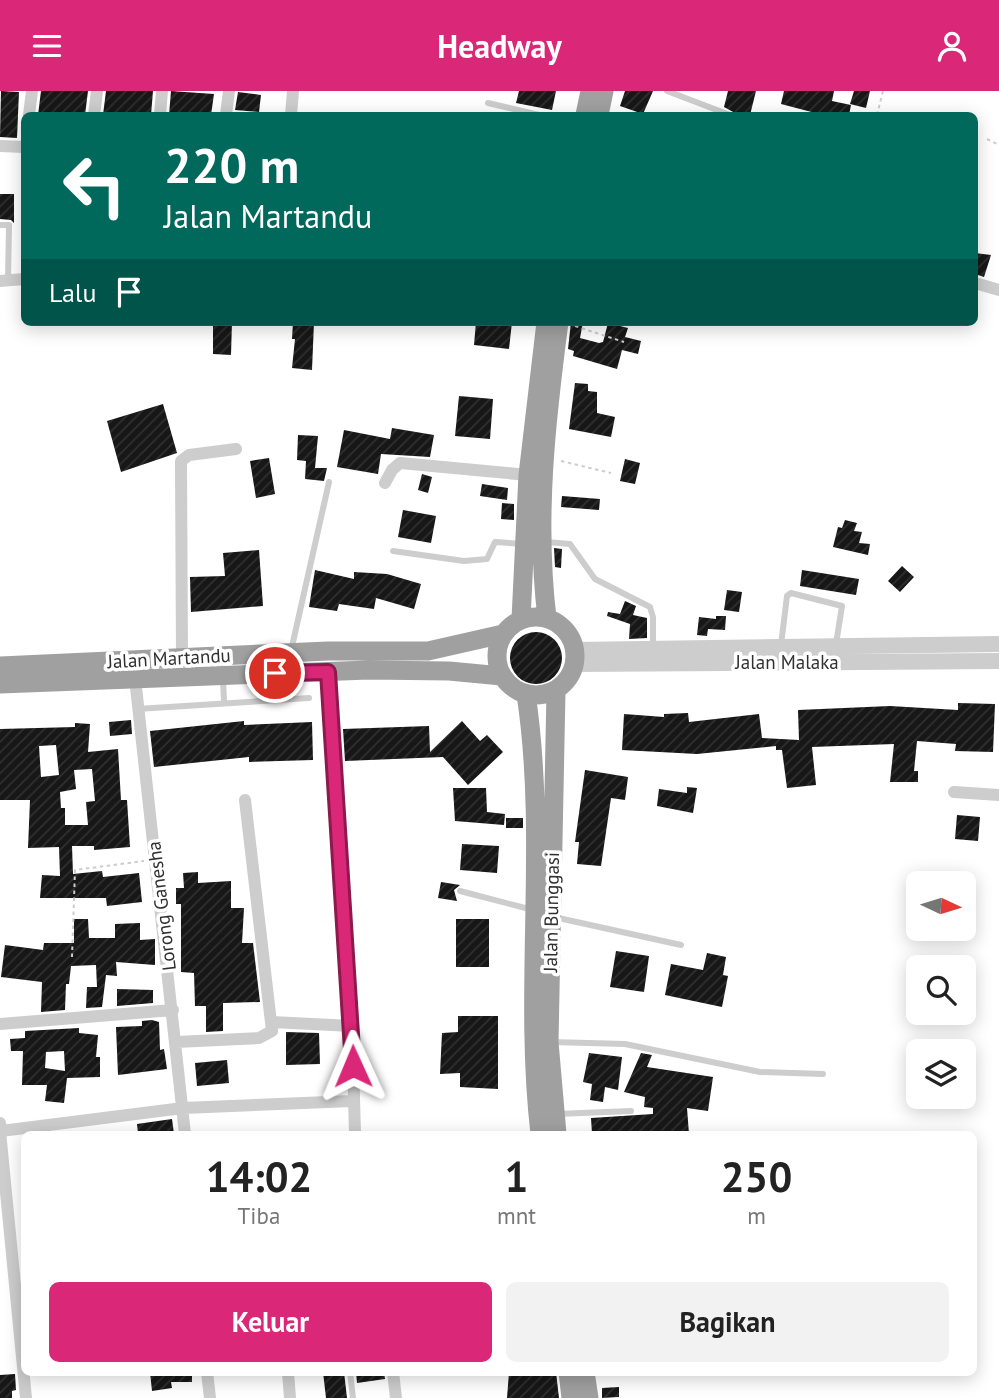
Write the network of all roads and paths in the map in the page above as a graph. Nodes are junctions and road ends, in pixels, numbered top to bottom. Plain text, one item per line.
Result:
1 (32, 91) edge
2 (97, 91) edge
3 (162, 91) edge
4 (229, 91) edge
5 (293, 91) edge
6 (590, 91) edge
7 (604, 91) edge
8 (667, 91) edge
9 (883, 91) edge
10 (488, 103) dead end
11 (29, 112) edge
12 (94, 112) edge
13 (160, 112) edge
14 (226, 112) edge
15 (291, 112) edge
16 (526, 112) edge
17 (586, 112) edge
18 (600, 112) edge
19 (722, 112) edge
20 (878, 112) edge
21 (988, 139) dead end
22 (999, 145) edge
23 (0, 146) edge
24 (21, 147) edge
25 (0, 225) edge
26 (4, 281) edge
27 (978, 284) edge
28 (999, 290) edge
29 (545, 326) edge
30 (565, 326) edge
31 (572, 326) edge
32 (624, 342) dead end
33 (547, 360) junction
34 (236, 449) dead end
35 (543, 457) junction
36 (611, 473) dead end
37 (528, 475) junction
38 (329, 482) dead end
39 (385, 483) dead end
40 (532, 543) junction
41 (393, 551) dead end
42 (547, 618) junction
43 (521, 619) junction
44 (503, 634) junction
45 (781, 645) junction
46 (999, 645) edge
47 (836, 646) junction
48 (653, 647) junction
49 (290, 653) junction
50 (182, 657) junction
51 (575, 657) junction
52 (999, 660) edge
53 (0, 666) edge
54 (328, 672) junction
55 (223, 674) junction
56 (502, 676) junction
57 (135, 678) junction
58 (0, 684) edge
59 (556, 691) junction
60 (526, 694) junction
61 (309, 698) dead end
62 (224, 701) junction
63 (137, 709) junction
64 (954, 792) dead end
65 (999, 795) edge
66 (245, 800) dead end
67 (156, 859) junction
68 (460, 891) dead end
69 (543, 914) junction
70 (681, 945) dead end
71 (72, 957) dead end
72 (173, 1010) junction
73 (272, 1022) junction
74 (0, 1024) edge
75 (352, 1026) junction
76 (176, 1042) junction
77 (549, 1042) junction
78 (824, 1074) dead end
79 (352, 1101) junction
80 (183, 1108) junction
81 (631, 1111) dead end
82 (0, 1123) edge
83 (556, 1124) edge
84 (0, 1131) edge
85 (185, 1131) edge
86 (355, 1131) edge
87 (540, 1131) edge
88 (21, 1347) edge
89 (24, 1376) edge
90 (207, 1376) edge
91 (288, 1376) edge
92 (350, 1376) edge
93 (393, 1376) edge
94 (568, 1376) edge
95 (586, 1376) edge
96 (26, 1398) edge
97 (210, 1398) edge
98 (290, 1398) edge
99 (353, 1398) edge
100 (396, 1398) edge
101 (571, 1398) edge
102 (589, 1398) edge

1 - 11 street
2 - 12 street
3 - 13 street
4 - 14 street
5 - 15 street
6 - 17 highway
7 - 18 highway
8 - 19 lane
9 - 20 path
10 - 16 lane
21 - 22 path
23 - 24 street
25 - 26 lane
27 - 28 street
29 - 33 highway
30 - 33 highway
31 - 32 path
33 - 35 highway
33 - 37 highway
34 - 50 street
35 - 36 path
35 - 40 highway
37 - 39 street
37 - 40 highway
38 - 49 lane
40 - 41 lane
40 - 42 highway
40 - 43 highway
40 - 48 lane
42 - 43 highway
42 - 51 highway
43 - 44 highway
44 - 49 highway, Jalan Martandu
44 - 56 highway
45 - 47 street, Jalan Malaka
45 - 47 lane
45 - 48 street, Jalan Malaka
46 - 47 street, Jalan Malaka
48 - 51 street, Jalan Malaka
49 - 50 highway, Jalan Martandu
50 - 53 highway, Jalan Martandu
51 - 52 street, Jalan Malaka
51 - 59 highway
54 - 55 highway, Jalan Martandu
54 - 56 highway, Jalan Martandu
54 - 75 street
55 - 57 highway, Jalan Martandu
55 - 62 lane
56 - 60 highway
57 - 58 highway, Jalan Martandu
57 - 63 street, Lorong Ganesha
59 - 60 highway
59 - 69 highway, Jalan Bunggasi
60 - 69 highway, Jalan Bunggasi
61 - 62 lane
62 - 63 lane
63 - 67 street, Lorong Ganesha
64 - 65 street
66 - 73 street
67 - 71 path
67 - 72 street, Lorong Ganesha
68 - 69 lane
69 - 70 lane
69 - 77 highway, Jalan Bunggasi
69 - 87 highway, Jalan Bunggasi
72 - 74 street
72 - 76 street, Lorong Ganesha
73 - 75 street
73 - 76 street
75 - 79 street
76 - 80 street, Lorong Ganesha
77 - 78 lane
77 - 83 highway, Jalan Bunggasi
79 - 80 street
79 - 86 street
80 - 84 street
80 - 85 street, Lorong Ganesha
81 - 83 lane
82 - 84 street
84 - 88 street
89 - 96 street
90 - 97 street
91 - 98 street
92 - 99 lane
93 - 100 street
94 - 101 highway
95 - 102 highway

